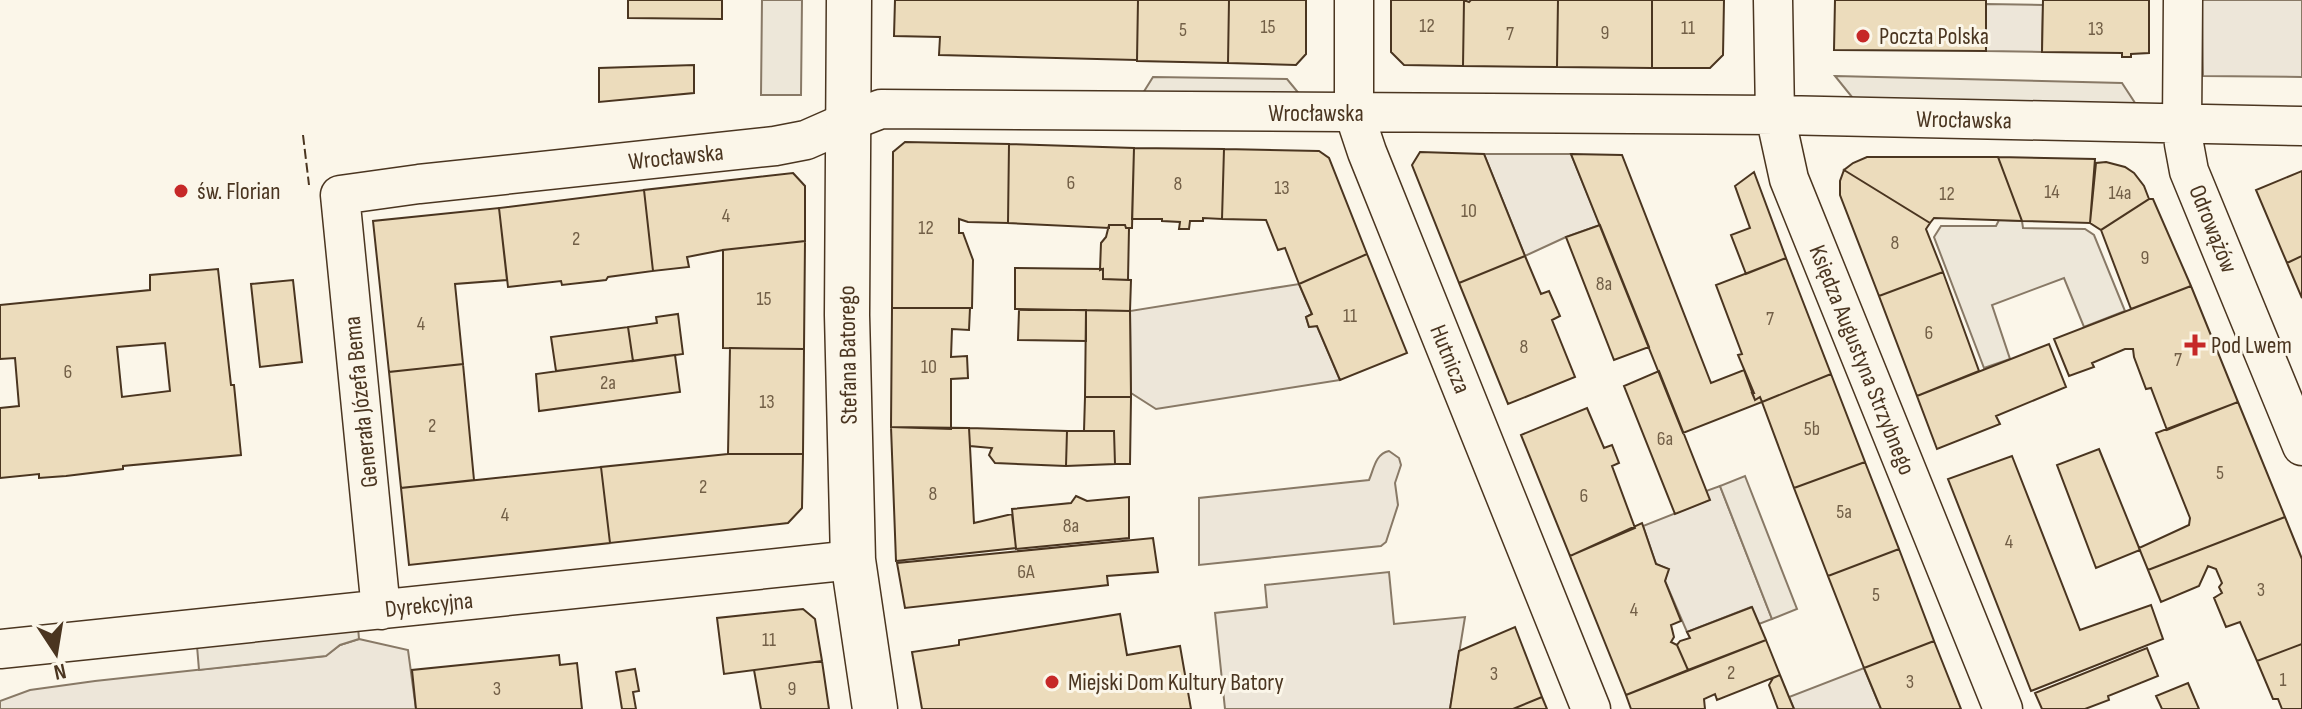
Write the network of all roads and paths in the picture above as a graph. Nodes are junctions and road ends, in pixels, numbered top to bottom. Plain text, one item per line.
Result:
1 (849, 0) edge
2 (1354, 0) edge
3 (1773, 0) edge
4 (2183, 0) edge
5 (1354, 113) junction
6 (1775, 115) junction
7 (847, 122) junction
8 (2182, 124) junction
9 (2302, 126) edge
10 (340, 195) joint
11 (2302, 446) edge
12 (853, 560) junction
13 (381, 610) junction
14 (3, 648) edge
15 (875, 709) edge
16 (1591, 709) edge
17 (2003, 709) edge

1 - 7 street, Stefana Batorego
2 - 5 street, Hutnicza
3 - 6 street, Księdza Augustyna Strzybnego
4 - 8 street, Odrowążów
5 - 6 street, Wrocławska
5 - 7 street, Wrocławska
5 - 16 street, Hutnicza
6 - 8 street, Wrocławska
6 - 17 street, Księdza Augustyna Strzybnego
7 - 10 street, Wrocławska
7 - 12 street, Stefana Batorego
8 - 9 street, Wrocławska
8 - 11 street, Odrowążów
10 - 13 street, Generała Józefa Bema
12 - 13 street, Dyrekcyjna
12 - 15 street, Stefana Batorego
13 - 14 street, Dyrekcyjna

